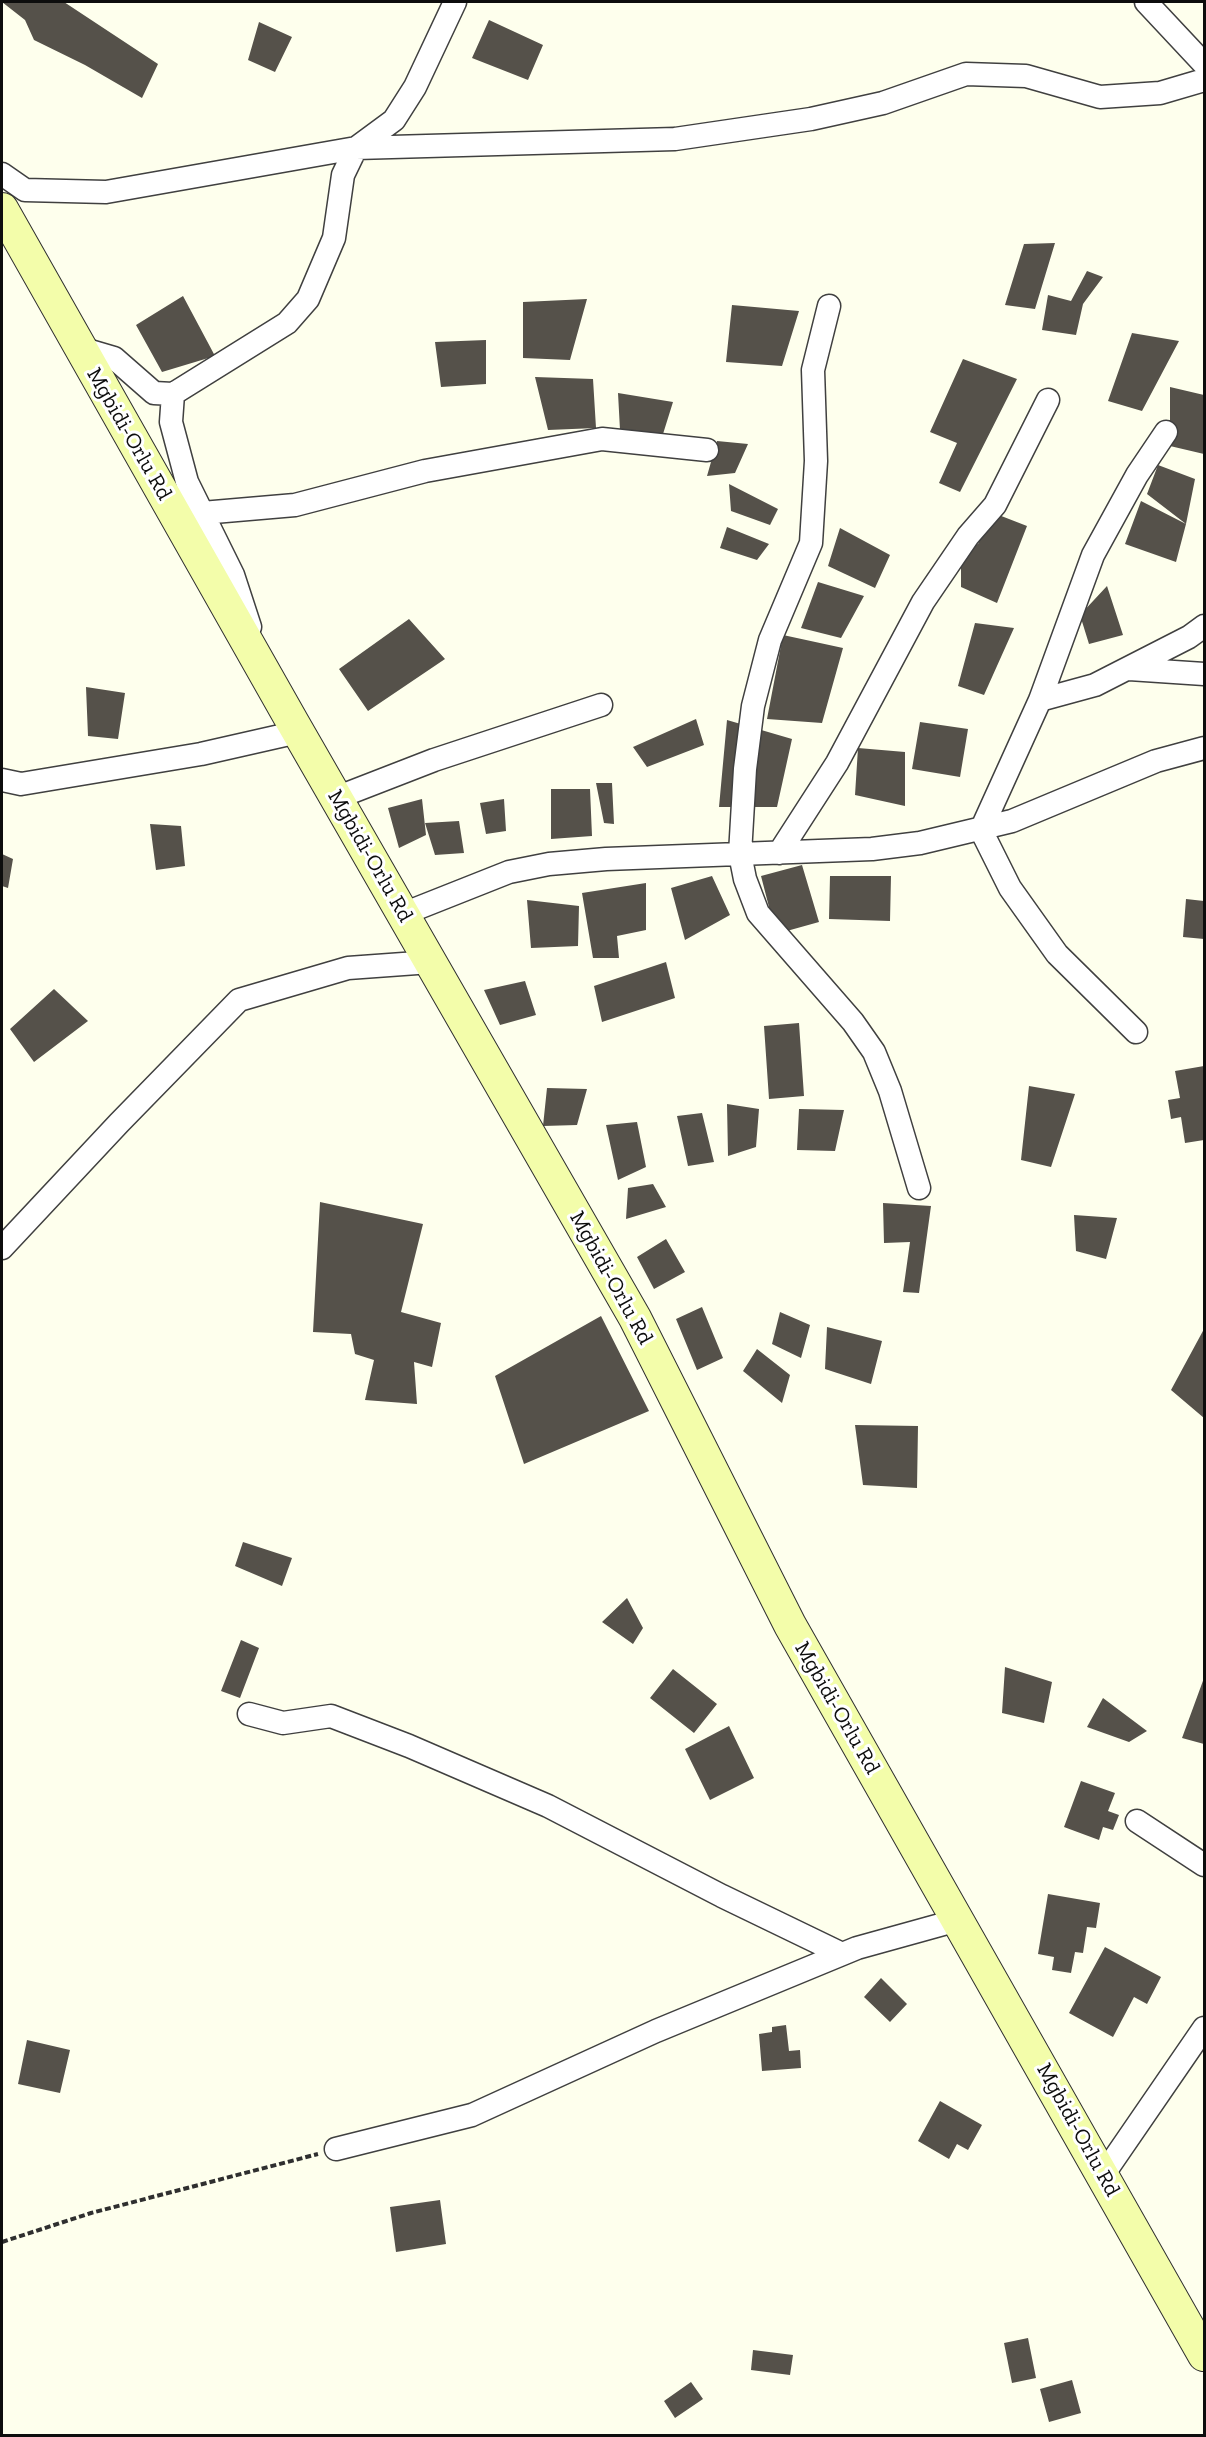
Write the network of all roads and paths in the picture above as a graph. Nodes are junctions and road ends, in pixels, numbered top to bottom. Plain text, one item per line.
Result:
1 (455, 2) edge
2 (1146, 2) edge
3 (1204, 64) edge
4 (1204, 81) edge
5 (356, 148) junction
6 (2, 174) edge
7 (2, 209) edge
8 (829, 306) dead end
9 (80, 348) junction
10 (173, 394) junction
11 (1048, 400) dead end
12 (1166, 432) dead end
13 (707, 450) dead end
14 (202, 513) junction
15 (1204, 626) edge
16 (1129, 669) junction
17 (1204, 674) edge
18 (267, 676) junction
19 (1040, 700) junction
20 (601, 705) dead end
21 (298, 732) junction
22 (1204, 748) edge
23 (2, 780) edge
24 (336, 798) junction
25 (981, 830) junction
26 (779, 853) junction
27 (740, 854) junction
28 (403, 914) junction
29 (431, 962) junction
30 (1136, 1032) dead end
31 (919, 1188) dead end
32 (2, 1248) edge
33 (249, 1714) dead end
34 (1137, 1821) dead end
35 (1204, 1865) edge
36 (958, 1920) junction
37 (842, 1954) junction
38 (1204, 2028) edge
39 (336, 2149) joint
40 (1103, 2175) junction
41 (2, 2242) edge
42 (1204, 2355) edge

1 - 5 street
2 - 3 street
4 - 5 street
5 - 6 street
5 - 10 street
7 - 9 main road, Mgbidi-Orlu Rd
8 - 27 street
9 - 10 street
9 - 18 main road, Mgbidi-Orlu Rd
10 - 14 street
11 - 26 street
12 - 19 street
13 - 14 street
14 - 18 street
15 - 16 street
16 - 17 street
16 - 19 street
18 - 21 main road, Mgbidi-Orlu Rd
19 - 25 street
20 - 24 street
21 - 23 street
21 - 24 main road, Mgbidi-Orlu Rd
22 - 25 street
24 - 28 main road, Mgbidi-Orlu Rd
25 - 26 street
25 - 30 street
26 - 27 street
27 - 28 street
27 - 31 street
28 - 29 main road, Mgbidi-Orlu Rd
29 - 32 street
29 - 36 main road, Mgbidi-Orlu Rd
33 - 37 street
34 - 35 street
36 - 37 street
36 - 40 main road, Mgbidi-Orlu Rd
37 - 39 street
38 - 40 street
39 - 41 path
40 - 42 main road, Mgbidi-Orlu Rd

